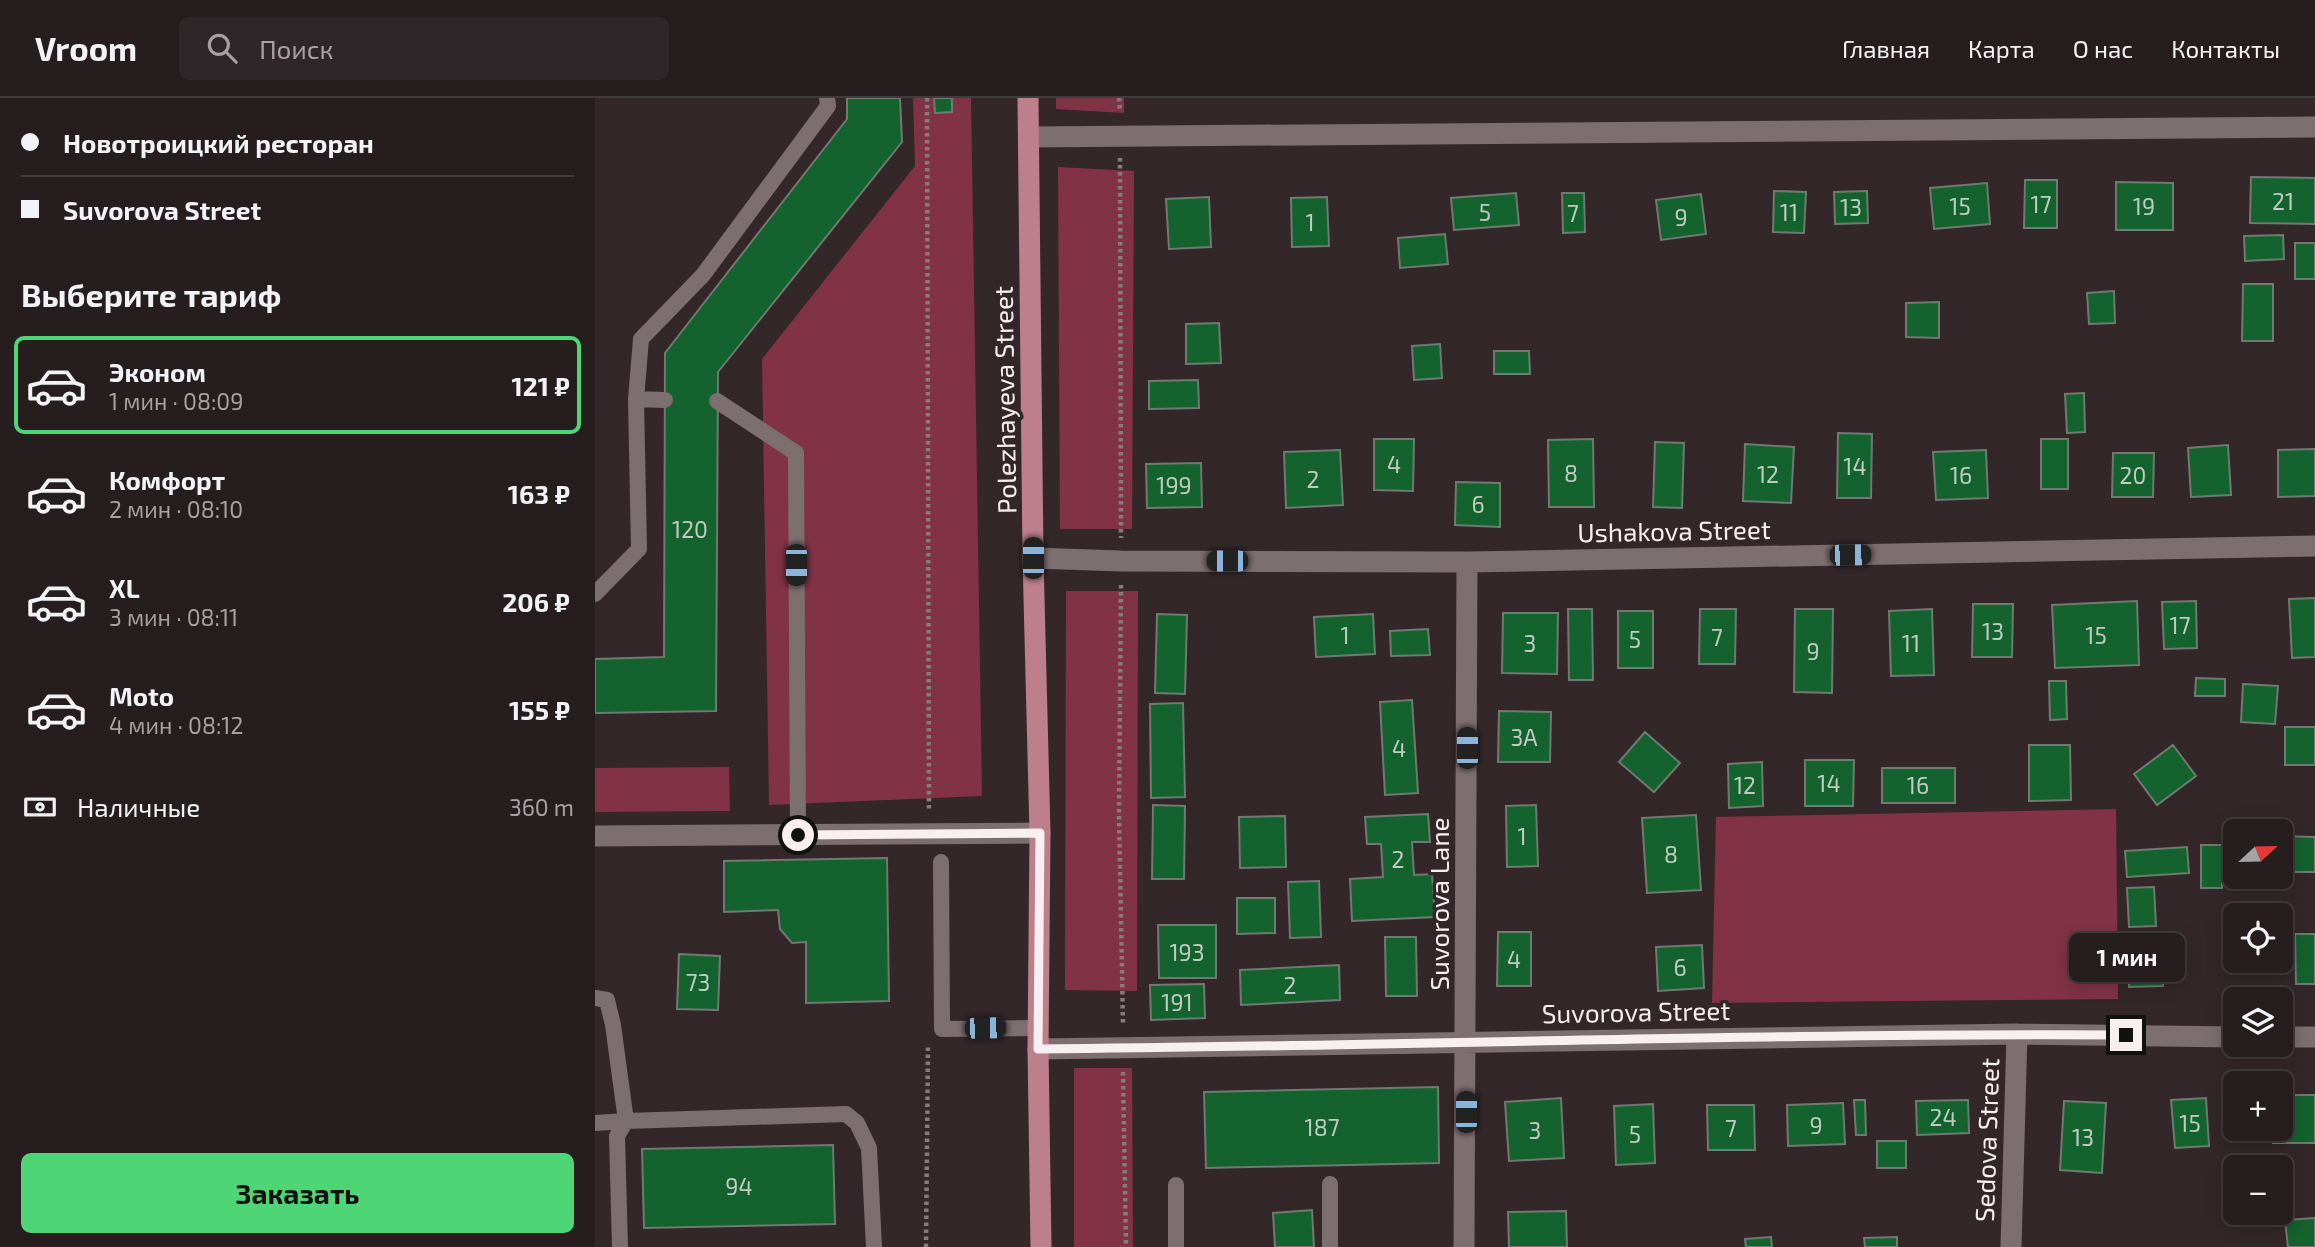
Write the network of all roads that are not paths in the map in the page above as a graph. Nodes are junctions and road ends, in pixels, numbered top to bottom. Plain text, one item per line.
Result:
1 (827, 98) edge
2 (1028, 98) edge
3 (2315, 127) edge
4 (1029, 137) junction
5 (636, 399) junction
6 (665, 400) dead end
7 (717, 401) dead end
8 (2315, 546) edge
9 (1033, 558) junction
10 (1467, 562) junction
11 (595, 594) edge
12 (1040, 833) junction
13 (798, 835) junction
14 (595, 836) edge
15 (941, 862) dead end
16 (595, 998) edge
17 (2017, 1034) junction
18 (2223, 1037) edge
19 (2293, 1037) edge
20 (2315, 1037) edge
21 (1038, 1038) junction
22 (1466, 1041) junction
23 (626, 1121) junction
24 (595, 1122) edge
25 (1330, 1184) dead end
26 (1176, 1185) dead end
27 (620, 1247) edge
28 (874, 1247) edge
29 (1041, 1247) edge
30 (1176, 1247) edge
31 (1330, 1247) edge
32 (1464, 1247) edge
33 (2011, 1247) edge

1 - 5 lane
2 - 4 main road, Polezhayeva Street
3 - 4 street
4 - 9 main road, Polezhayeva Street
5 - 6 lane
5 - 11 lane
7 - 13 lane
8 - 10 street, Ushakova Street
9 - 10 street, Ushakova Street
9 - 12 main road, Polezhayeva Street
10 - 22 street, Suvorova Lane
12 - 13 street
12 - 21 main road, Polezhayeva Street
13 - 14 street
15 - 21 lane
16 - 23 lane
17 - 18 street, Suvorova Street
17 - 22 street, Suvorova Street
17 - 33 street, Sedova Street
19 - 20 street
21 - 22 street, Suvorova Street
21 - 29 main road, Polezhayeva Street
22 - 32 street, Suvorova Lane
23 - 24 lane
23 - 27 lane
23 - 28 lane
25 - 31 lane
26 - 30 lane

